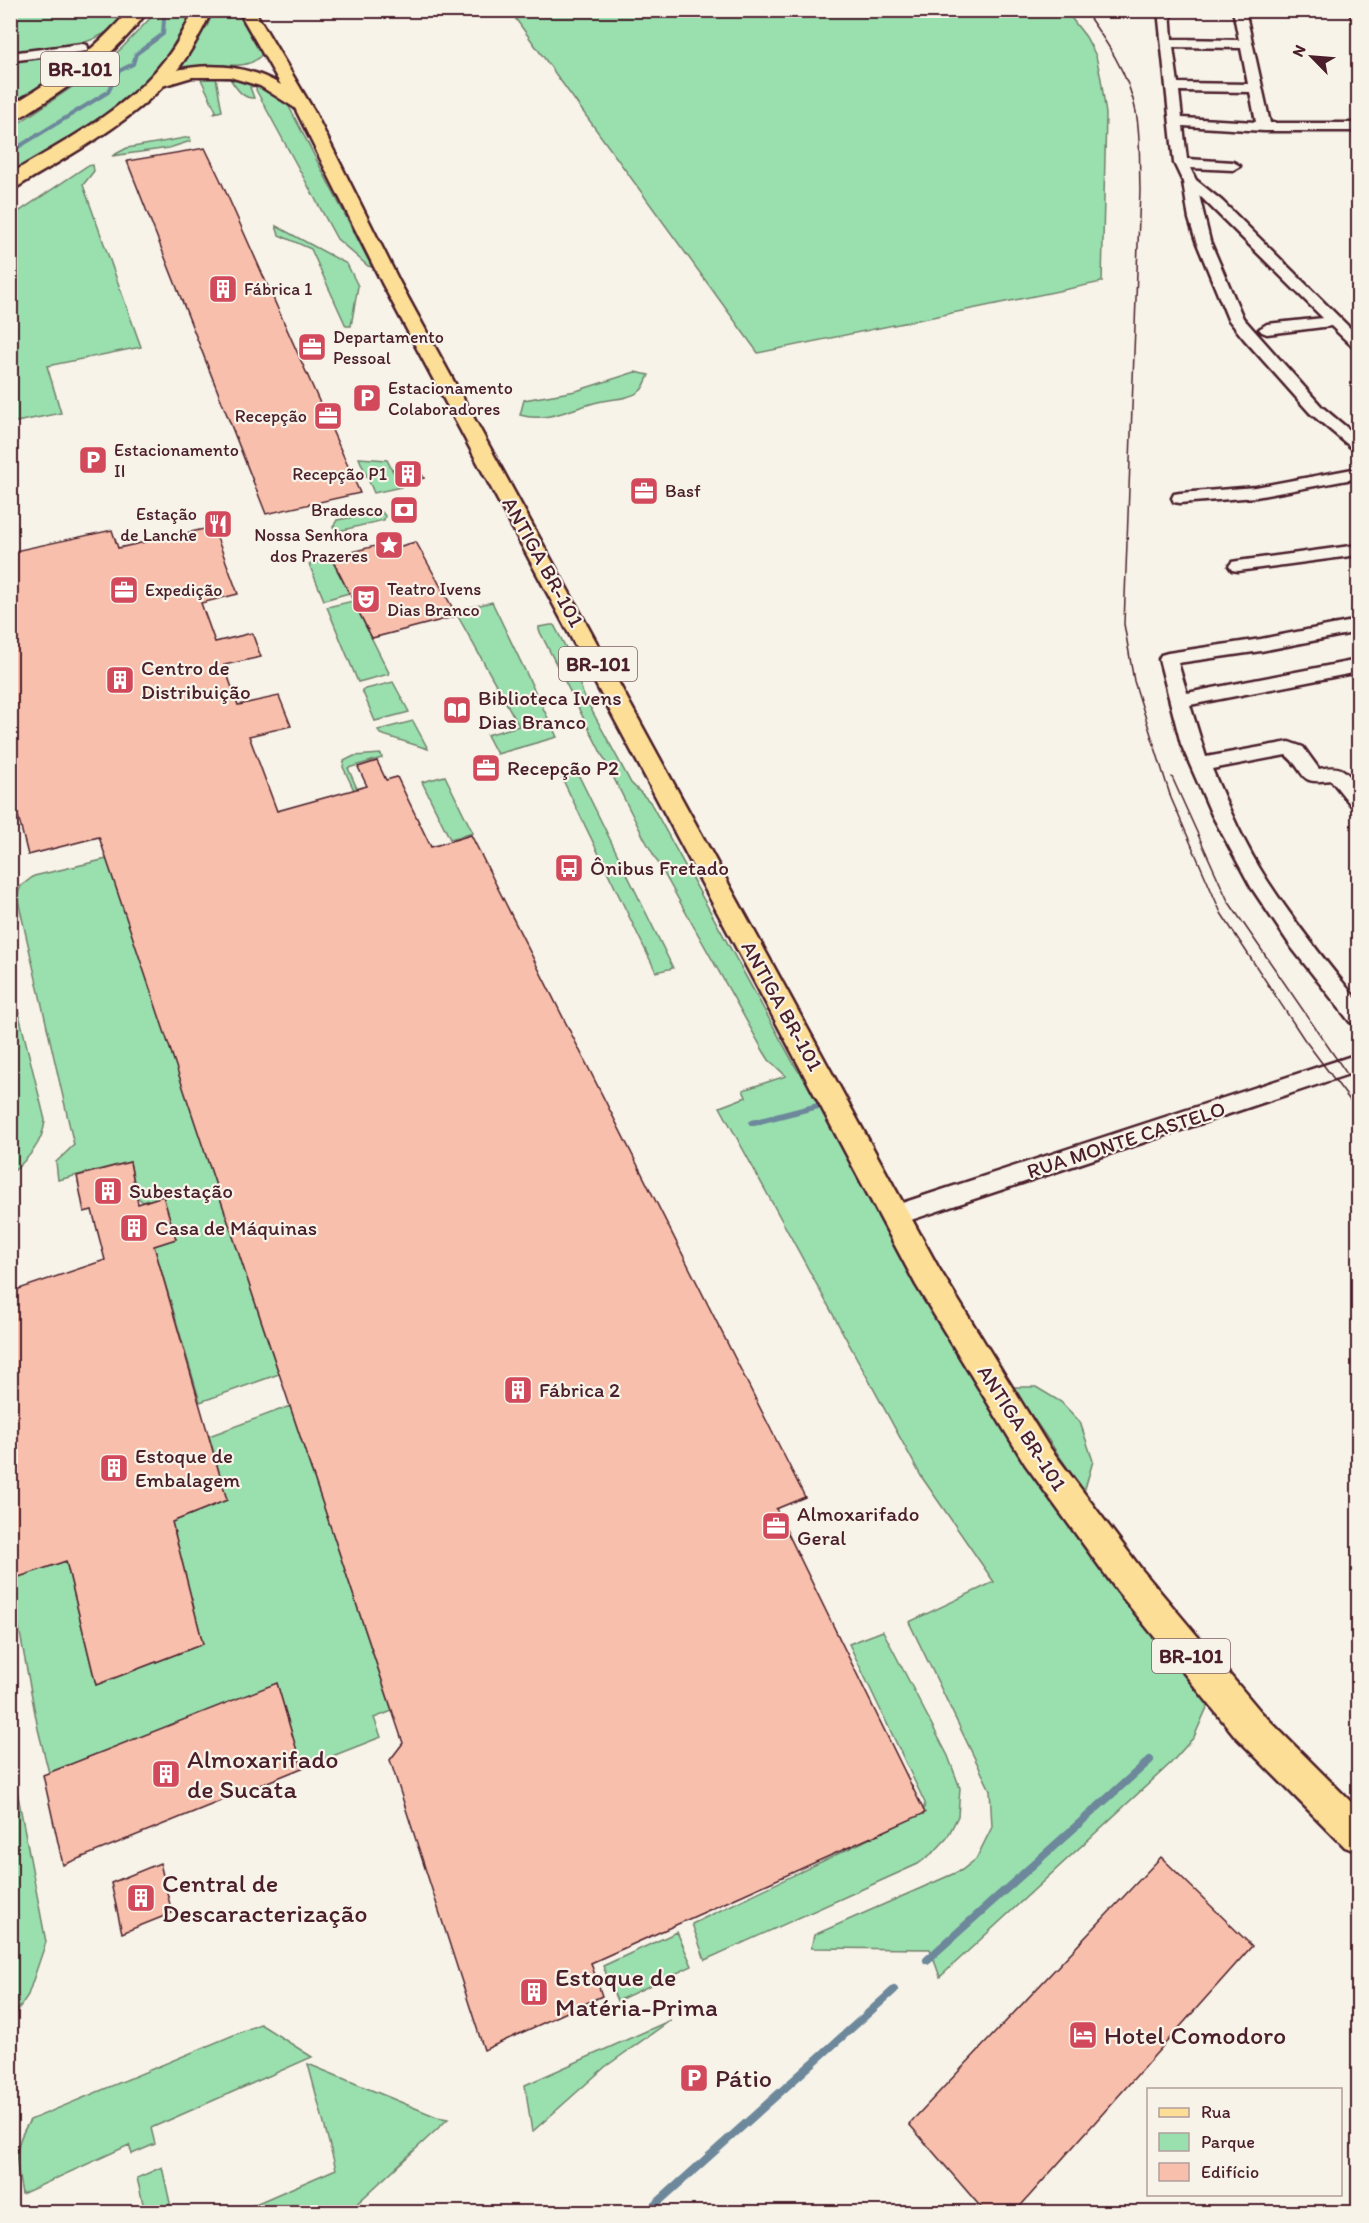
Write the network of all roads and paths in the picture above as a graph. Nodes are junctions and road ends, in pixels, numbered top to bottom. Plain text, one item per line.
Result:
1 (139, 10) edge
2 (202, 10) edge
3 (246, 10) edge
4 (1164, 10) edge
5 (1239, 10) edge
6 (1355, 10) edge
7 (1359, 19) edge
8 (1166, 44) junction
9 (1246, 44) junction
10 (82, 48) dead end
11 (273, 53) junction
12 (10, 57) edge
13 (213, 69) junction
14 (155, 83) junction
15 (1171, 87) junction
16 (1254, 88) junction
17 (305, 111) junction
18 (10, 115) edge
19 (1176, 122) junction
20 (1264, 127) junction
21 (1359, 127) edge
22 (1181, 163) junction
23 (1233, 166) dead end
24 (1190, 182) junction
25 (10, 183) edge
26 (1335, 321) junction
27 (1267, 329) dead end
28 (1359, 345) edge
29 (1359, 446) edge
30 (1359, 472) edge
31 (1180, 498) dead end
32 (1359, 550) edge
33 (1238, 566) dead end
34 (1359, 626) edge
35 (1359, 666) edge
36 (1179, 701) junction
37 (1200, 765) junction
38 (1359, 800) edge
39 (1359, 1016) edge
40 (1359, 1063) edge
41 (893, 1216) junction
42 (1359, 1834) edge

1 - 18 highway, BR-101
2 - 14 highway, BR-101
3 - 11 main road, BR-101
4 - 8 street
5 - 9 street
6 - 7 street
8 - 9 street
8 - 15 street
9 - 16 street
10 - 12 street
11 - 13 main road
11 - 17 main road, BR-101
13 - 14 main road, BR-101
13 - 17 main road, BR-101
14 - 25 highway, BR-101
15 - 16 street
15 - 19 street
16 - 20 street
17 - 41 main road, ANTIGA BR-101 / BR-101
19 - 20 street
19 - 22 street
20 - 21 street
22 - 23 street
22 - 24 street
24 - 26 street
24 - 29 street
26 - 27 street
26 - 28 street
30 - 31 street
32 - 33 street
34 - 36 street
35 - 36 street
36 - 37 street
37 - 38 street
37 - 39 street
40 - 41 street, RUA MONTE CASTELO
41 - 42 main road, ANTIGA BR-101 / BR-101

